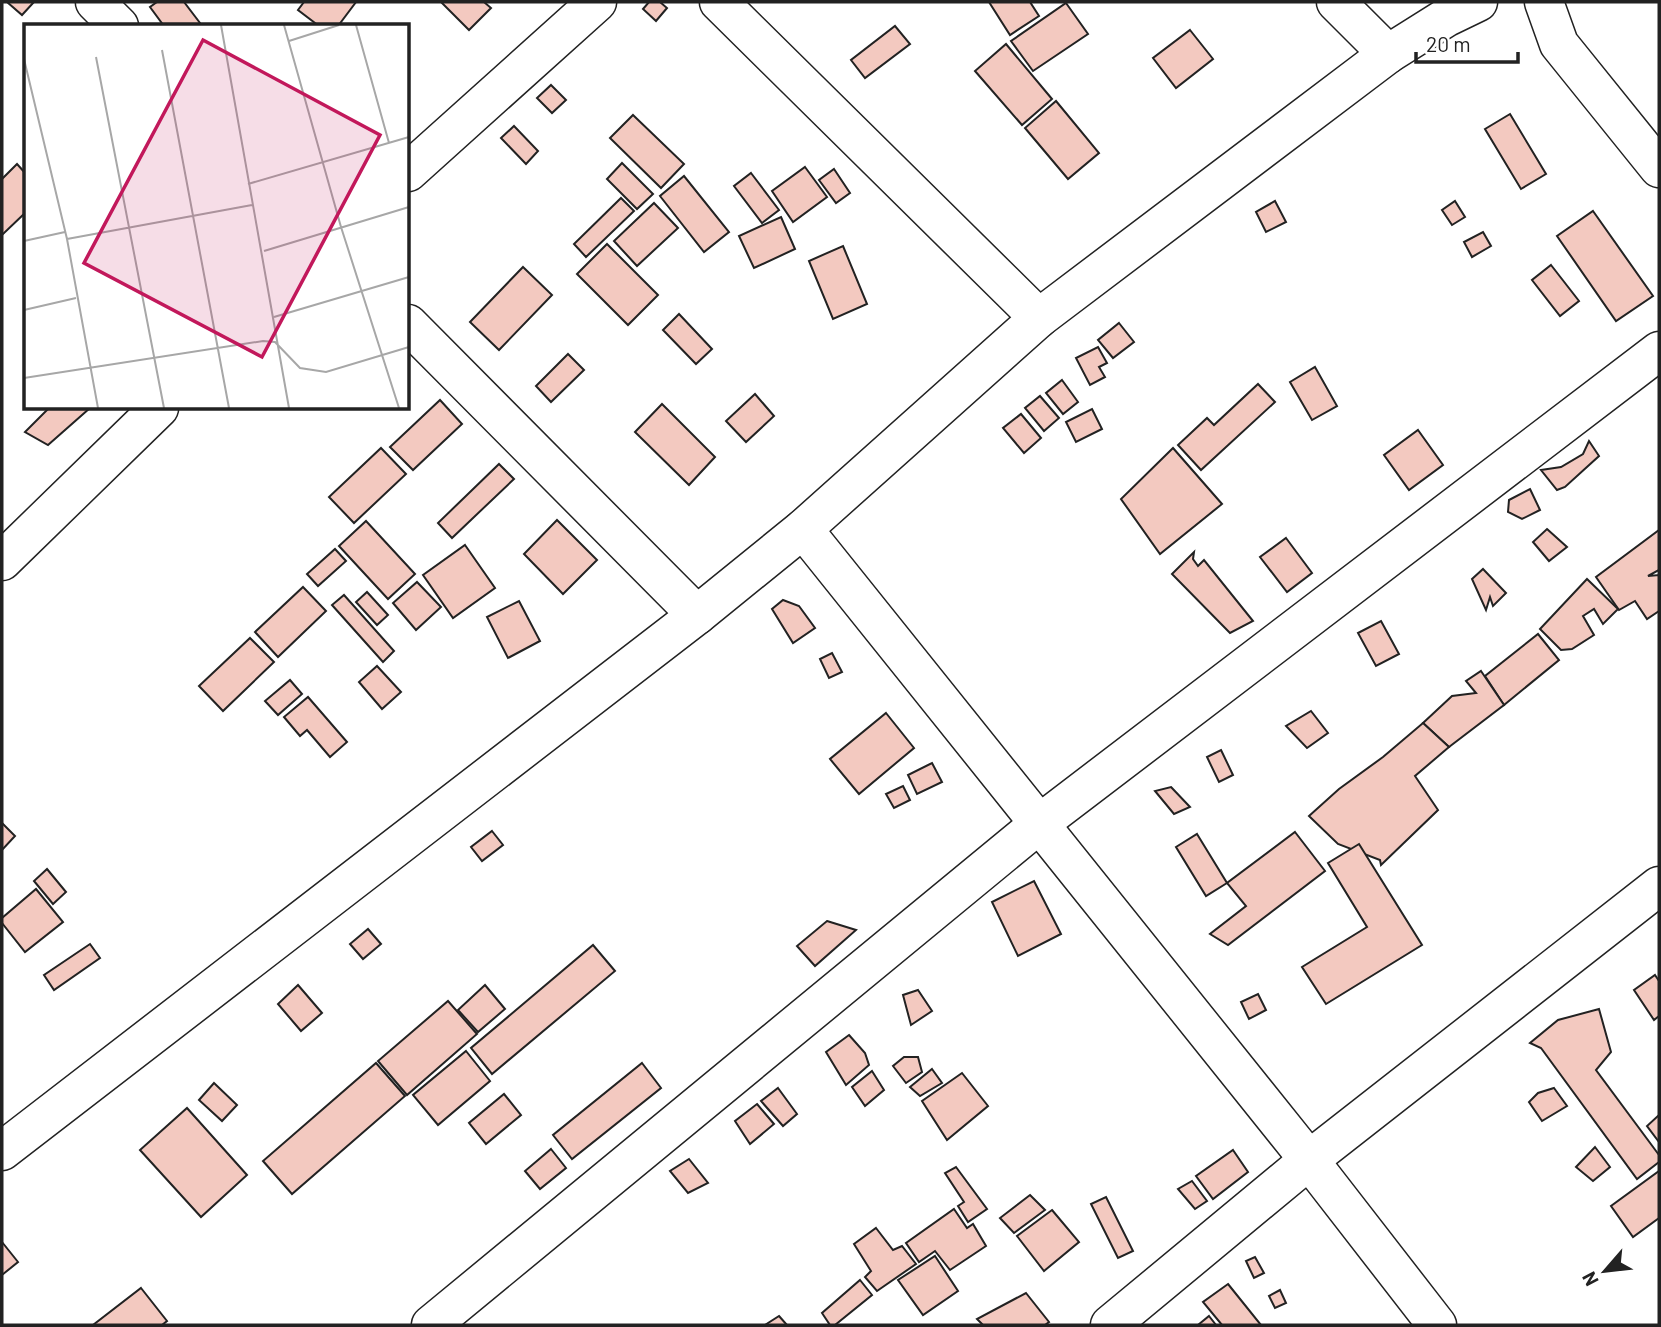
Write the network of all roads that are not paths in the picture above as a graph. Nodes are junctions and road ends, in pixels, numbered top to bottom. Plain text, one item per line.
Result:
1 (95, 2) edge
2 (597, 2) edge
3 (719, 2) edge
4 (1336, 2) edge
5 (1478, 2) edge
6 (1544, 2) edge
7 (117, 24) edge
8 (1388, 54) junction
9 (1659, 168) edge
10 (410, 170) edge
11 (1039, 318) junction
12 (410, 326) edge
13 (1659, 351) edge
14 (157, 410) edge
15 (803, 529) junction
16 (2, 561) edge
17 (697, 615) junction
18 (1039, 824) junction
19 (1659, 886) edge
20 (2, 1151) edge
21 (1309, 1160) junction
22 (431, 1325) edge
23 (1110, 1325) edge
24 (1437, 1325) edge

1 - 7 street
2 - 10 street
3 - 11 street
4 - 8 street
5 - 8 street
6 - 9 street
8 - 11 street
11 - 15 street
12 - 17 street
13 - 18 street
14 - 16 street
15 - 17 street
15 - 18 street
17 - 20 street
18 - 21 street
18 - 22 street
19 - 21 street
21 - 23 street
21 - 24 street

